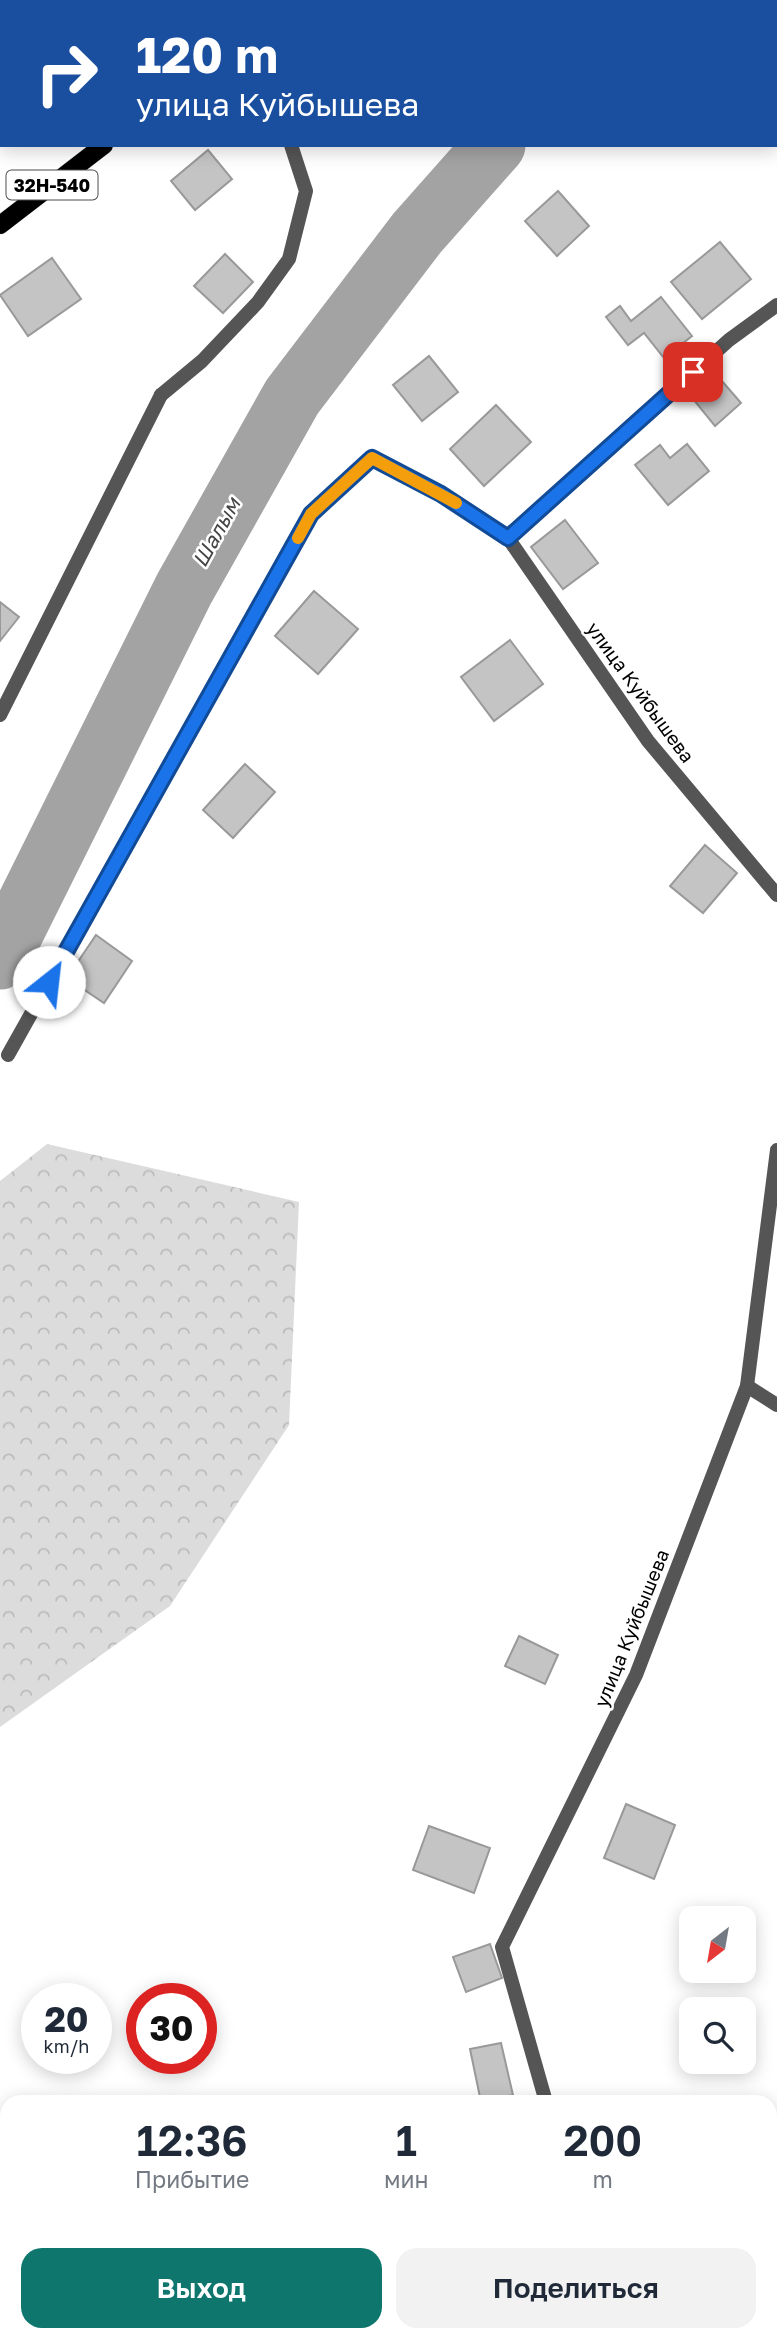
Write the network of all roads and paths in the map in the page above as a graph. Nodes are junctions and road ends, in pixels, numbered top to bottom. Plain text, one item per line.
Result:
1 (101, 147) edge
2 (292, 147) edge
3 (0, 225) edge
4 (777, 305) edge
5 (508, 538) junction
6 (0, 715) edge
7 (777, 895) edge
8 (8, 1055) dead end
9 (777, 1150) edge
10 (747, 1386) junction
11 (777, 1405) edge
12 (544, 2095) edge

1 - 3 main road, 32Н-540
2 - 6 street
4 - 5 street
5 - 7 street, улица Куйбышева
5 - 8 street, улица Куйбышева
9 - 10 street, улица Куйбышева
10 - 11 street
10 - 12 street, улица Куйбышева

